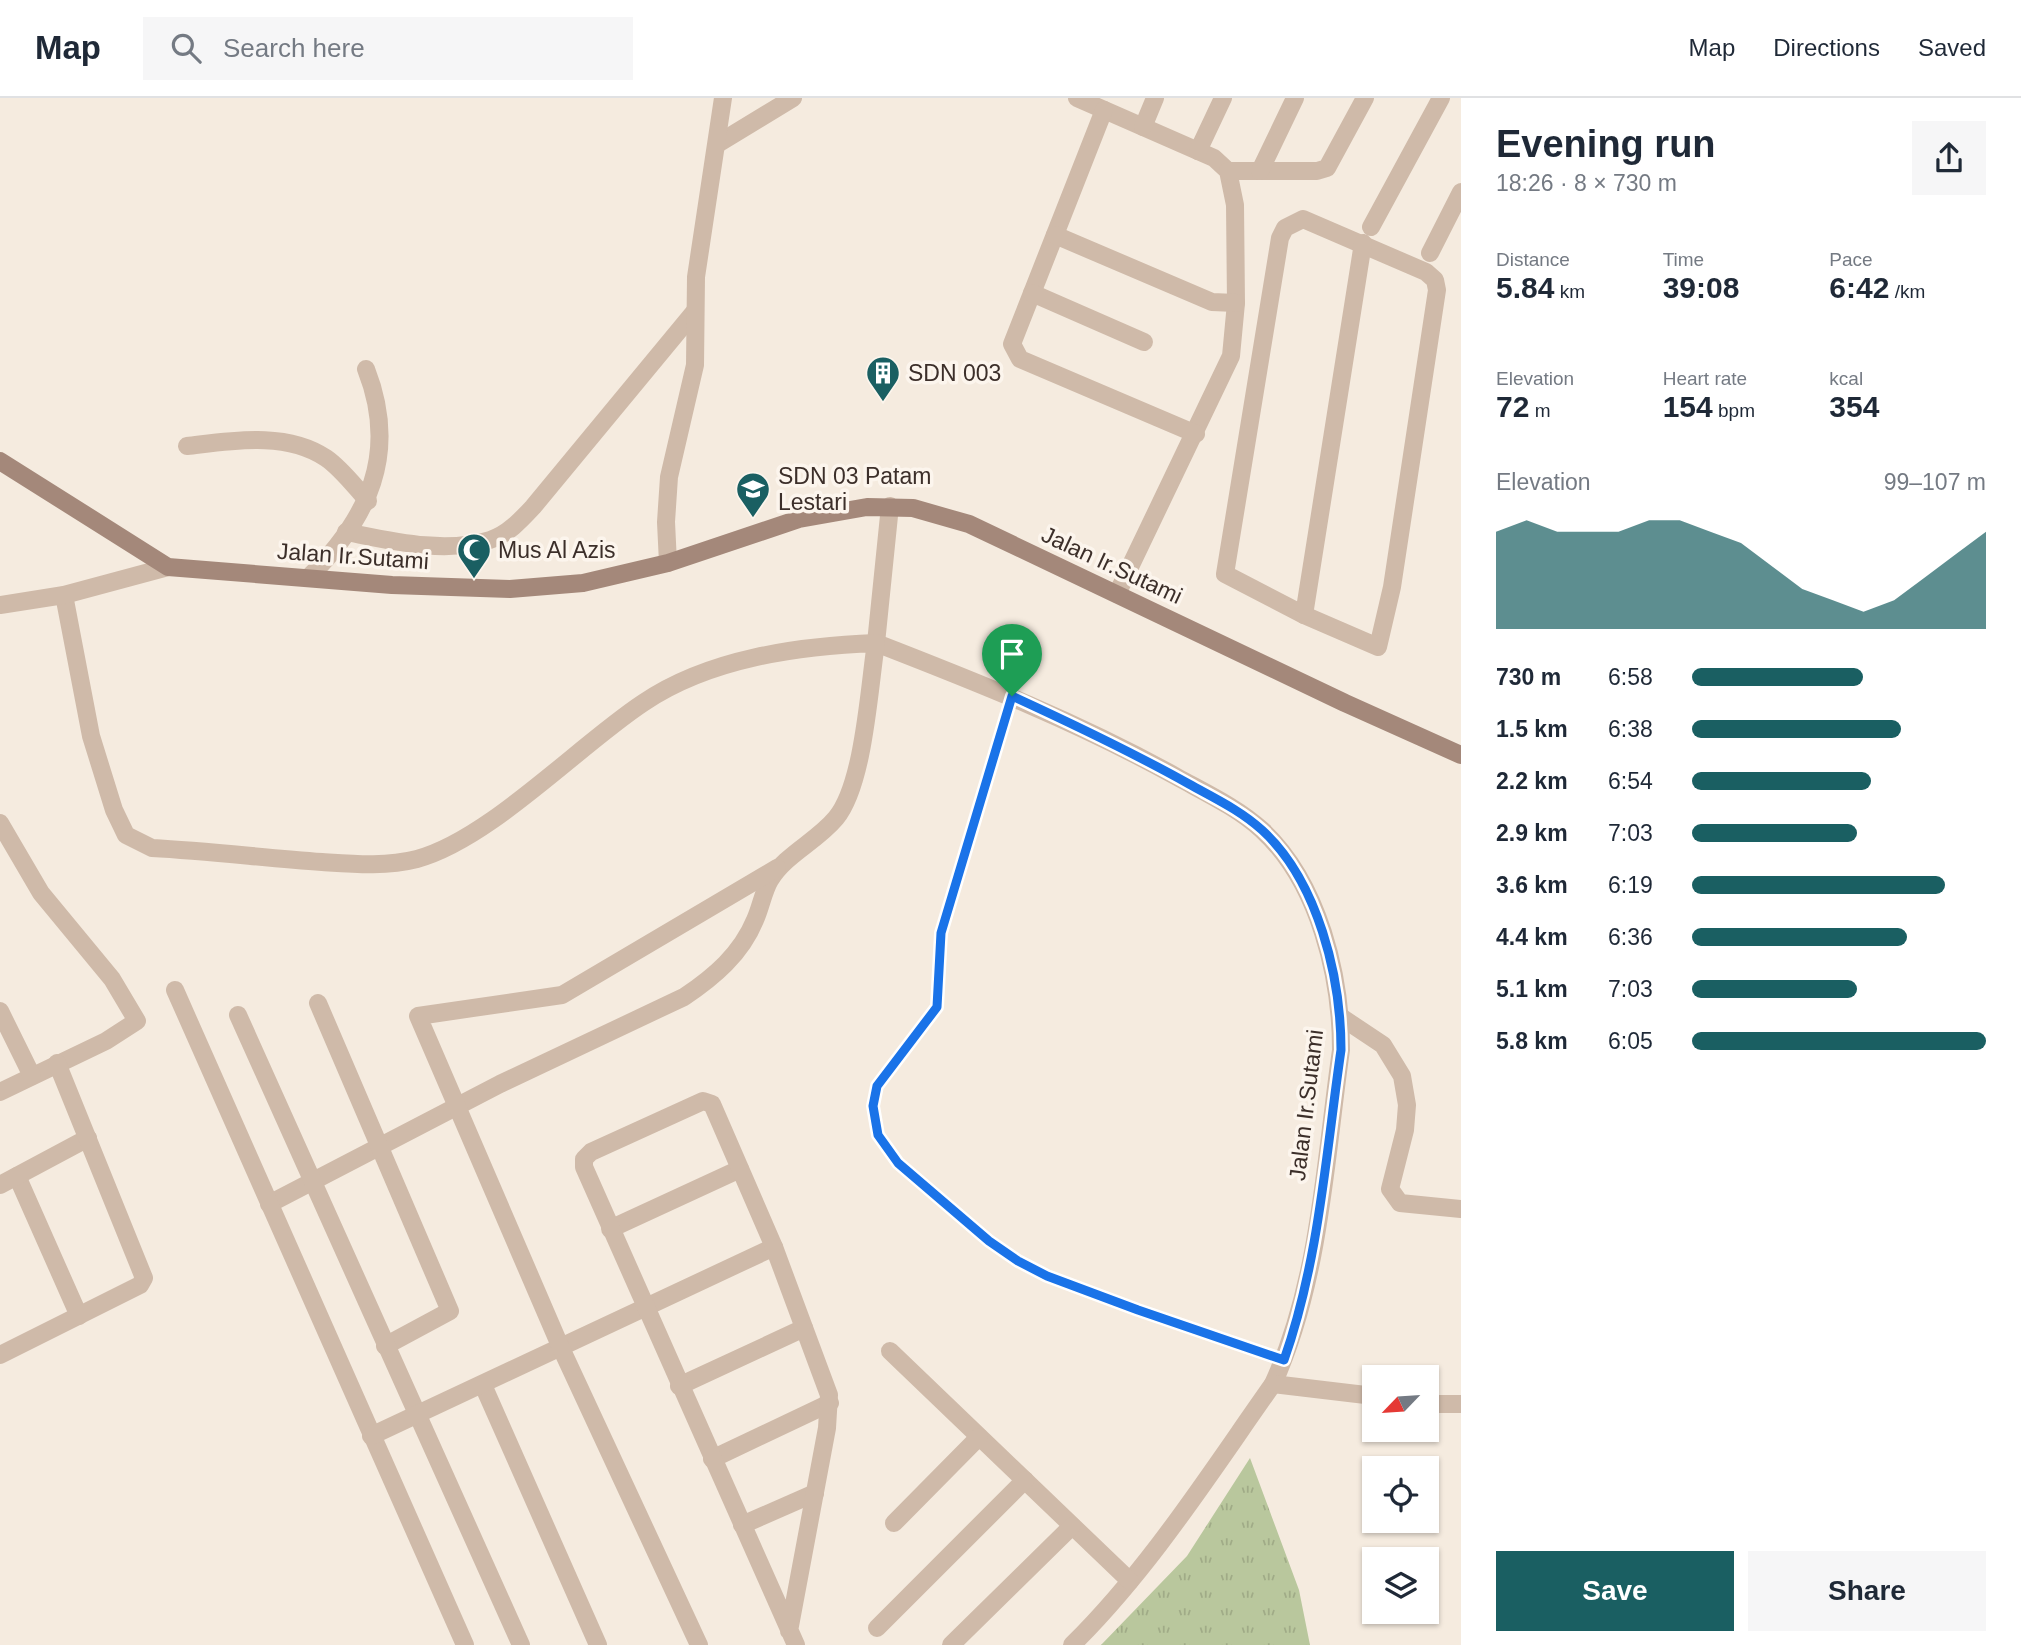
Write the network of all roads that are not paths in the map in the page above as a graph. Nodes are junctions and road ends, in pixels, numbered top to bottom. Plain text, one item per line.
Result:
1 (723, 98) edge
2 (793, 98) edge
3 (1079, 98) edge
4 (1155, 98) edge
5 (1223, 98) edge
6 (1294, 98) edge
7 (1365, 98) edge
8 (1441, 98) edge
9 (1104, 110) junction
10 (1143, 127) junction
11 (719, 143) junction
12 (1198, 151) junction
13 (1228, 171) junction
14 (1260, 171) junction
15 (1461, 192) edge
16 (1055, 235) junction
17 (1367, 235) junction
18 (1430, 253) dead end
19 (1032, 293) junction
20 (1237, 303) junction
21 (695, 311) junction
22 (1144, 342) dead end
23 (366, 369) dead end
24 (1196, 434) junction
25 (187, 446) dead end
26 (0, 461) edge
27 (368, 500) junction
28 (890, 506) junction
29 (346, 532) junction
30 (668, 563) junction
31 (168, 567) junction
32 (308, 578) junction
33 (1117, 594) junction
34 (64, 595) junction
35 (0, 605) edge
36 (1304, 615) junction
37 (876, 643) junction
38 (1012, 696) junction
39 (1461, 755) edge
40 (0, 824) edge
41 (781, 865) junction
42 (175, 990) dead end
43 (318, 1003) dead end
44 (0, 1011) edge
45 (238, 1015) dead end
46 (1341, 1017) junction
47 (57, 1063) junction
48 (32, 1076) junction
49 (0, 1092) edge
50 (457, 1106) junction
51 (88, 1138) junction
52 (381, 1146) junction
53 (740, 1169) junction
54 (17, 1176) junction
55 (312, 1182) junction
56 (0, 1185) edge
57 (269, 1204) junction
58 (1461, 1209) edge
59 (610, 1229) junction
60 (774, 1247) junction
61 (644, 1309) junction
62 (79, 1316) junction
63 (804, 1328) junction
64 (385, 1346) junction
65 (561, 1348) junction
66 (890, 1351) dead end
67 (0, 1355) edge
68 (1284, 1360) junction
69 (1273, 1384) junction
70 (483, 1385) junction
71 (679, 1386) junction
72 (1362, 1395) edge
73 (830, 1403) junction
74 (1439, 1404) edge
75 (1461, 1404) edge
76 (417, 1416) junction
77 (371, 1436) junction
78 (979, 1437) junction
79 (712, 1459) junction
80 (1025, 1480) junction
81 (815, 1493) junction
82 (894, 1523) dead end
83 (742, 1525) junction
84 (1072, 1526) junction
85 (1130, 1581) junction
86 (877, 1628) dead end
87 (792, 1638) edge
88 (465, 1645) edge
89 (521, 1645) edge
90 (598, 1645) edge
91 (699, 1645) edge
92 (951, 1645) edge
93 (1072, 1645) edge

1 - 11 street
2 - 11 street
3 - 9 street
4 - 10 street
5 - 12 street
6 - 14 street
7 - 14 street
8 - 17 street
9 - 10 street
9 - 16 street
10 - 12 street
11 - 21 street
12 - 13 street
13 - 14 street
13 - 20 street
15 - 18 street
16 - 19 street
16 - 20 street
17 - 36 street
17 - 36 street
17 - 36 street
19 - 22 street
19 - 24 street
20 - 24 street
21 - 29 street
21 - 30 street
23 - 27 street
24 - 33 street
25 - 27 street
26 - 31 street, Jalan Ir.Sutami
27 - 29 street
28 - 30 street, Jalan Ir.Sutami
28 - 33 street, Jalan Ir.Sutami
28 - 37 street
29 - 32 street
30 - 32 street, Jalan Ir.Sutami
31 - 32 street, Jalan Ir.Sutami
31 - 34 street
33 - 39 street, Jalan Ir.Sutami
34 - 35 street
34 - 37 street
37 - 38 street, Jalan Ir.Sutami
37 - 41 street
38 - 46 street, Jalan Ir.Sutami
38 - 68 lane
40 - 47 street
41 - 50 street
41 - 50 street
42 - 57 street
43 - 52 street
44 - 48 street
45 - 55 street
46 - 58 street
46 - 68 street, Jalan Ir.Sutami
47 - 48 street
47 - 51 street
48 - 49 street
50 - 52 street
50 - 65 street
51 - 54 street
51 - 62 street
52 - 55 street
52 - 64 street
53 - 59 street
53 - 59 street
53 - 60 street
54 - 56 street
54 - 62 street
55 - 57 street
55 - 64 street
57 - 77 street
59 - 61 street
60 - 61 street
60 - 63 street
61 - 65 street
61 - 71 street
62 - 67 street
63 - 71 street
63 - 73 street
64 - 76 street
65 - 70 street
65 - 91 street
66 - 78 street
68 - 69 street, Jalan Ir.Sutami
69 - 72 street
69 - 85 street, Jalan Ir.Sutami
70 - 76 street
70 - 90 street
71 - 79 street
73 - 79 street
73 - 81 street
74 - 75 street
76 - 77 street
76 - 89 street
77 - 88 street
78 - 80 street
78 - 82 street
79 - 83 street
80 - 84 street
80 - 86 street
81 - 83 street
81 - 87 street
83 - 87 street
84 - 85 street
84 - 92 street
85 - 93 street, Jalan Ir.Sutami

